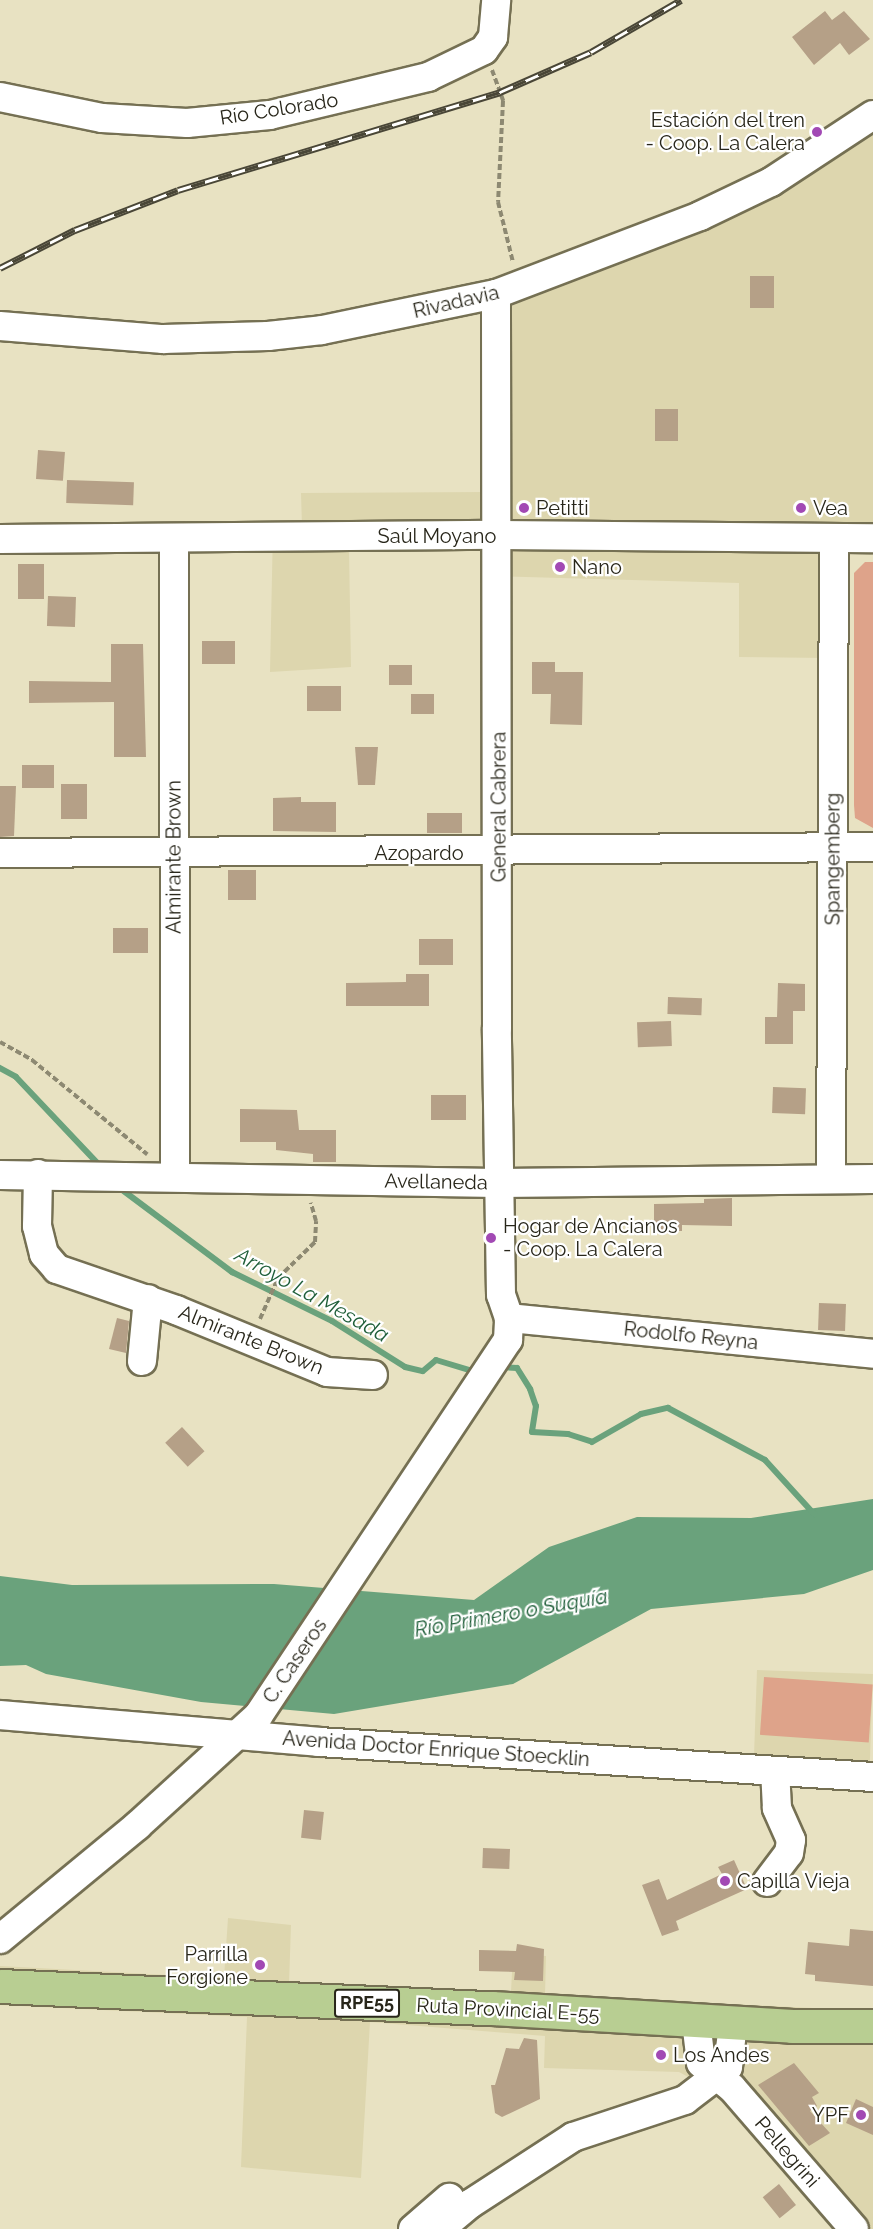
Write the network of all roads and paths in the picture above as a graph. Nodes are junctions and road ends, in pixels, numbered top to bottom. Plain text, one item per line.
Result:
1 (496, 11) edge
2 (484, 50) junction
3 (0, 97) edge
4 (873, 115) edge
5 (525, 284) junction
6 (496, 294) junction
7 (0, 326) edge
8 (499, 535) junction
9 (174, 538) junction
10 (873, 538) edge
11 (0, 539) edge
12 (834, 539) junction
13 (833, 847) junction
14 (873, 847) edge
15 (499, 849) junction
16 (0, 854) edge
17 (174, 854) junction
18 (0, 1042) edge
19 (38, 1174) junction
20 (0, 1175) edge
21 (175, 1176) junction
22 (304, 1179) junction
23 (831, 1179) junction
24 (873, 1179) edge
25 (500, 1183) junction
26 (148, 1299) junction
27 (265, 1303) dead end
28 (508, 1318) junction
29 (873, 1354) edge
30 (142, 1361) dead end
31 (373, 1375) dead end
32 (0, 1715) edge
33 (250, 1725) junction
34 (775, 1772) junction
35 (873, 1777) edge
36 (766, 1882) dead end
37 (0, 1939) edge
38 (0, 1986) edge
39 (696, 2021) junction
40 (733, 2023) junction
41 (873, 2026) edge
42 (718, 2076) junction
43 (413, 2229) edge
44 (440, 2229) edge
45 (854, 2229) edge

1 - 2 street
2 - 3 street, Río Colorado
2 - 5 path
4 - 5 street, Rivadavia
5 - 6 street, Rivadavia
6 - 7 street, Rivadavia
6 - 8 street, General Cabrera
8 - 9 street, Saúl Moyano
8 - 12 street, Saúl Moyano
8 - 15 street, General Cabrera
9 - 11 street, Saúl Moyano
9 - 17 street, Almirante Brown
10 - 12 street, Saúl Moyano
12 - 13 street, Spangemberg
13 - 14 street, Azopardo
13 - 15 street, Azopardo
13 - 23 street, Spangemberg
15 - 17 street, Azopardo
15 - 25 street, General Cabrera
16 - 17 street, Azopardo
17 - 21 street, Almirante Brown
18 - 21 path
19 - 20 street, Avellaneda
19 - 21 street, Avellaneda
19 - 26 street, Almirante Brown
21 - 22 street, Avellaneda
22 - 25 street, Avellaneda
22 - 27 path
23 - 24 street, Avellaneda
23 - 25 street, Avellaneda
25 - 28 street, General Cabrera
26 - 30 street
26 - 31 street, Almirante Brown
28 - 29 street, Rodolfo Reyna
28 - 33 street, C. Caseros
32 - 33 street, Avenida Doctor Enrique Stoecklin
33 - 34 street, Avenida Doctor Enrique Stoecklin
33 - 37 street, C. Caseros
34 - 35 street, Avenida Doctor Enrique Stoecklin
34 - 36 street
38 - 39 main road, Ruta Provincial E-55 / RPE55
39 - 40 main road, Ruta Provincial E-55 / RPE55
39 - 42 street, Pellegrini
40 - 41 main road, Ruta Provincial E-55 / RPE55
40 - 42 street
42 - 43 street
42 - 44 street
42 - 45 street, Pellegrini

